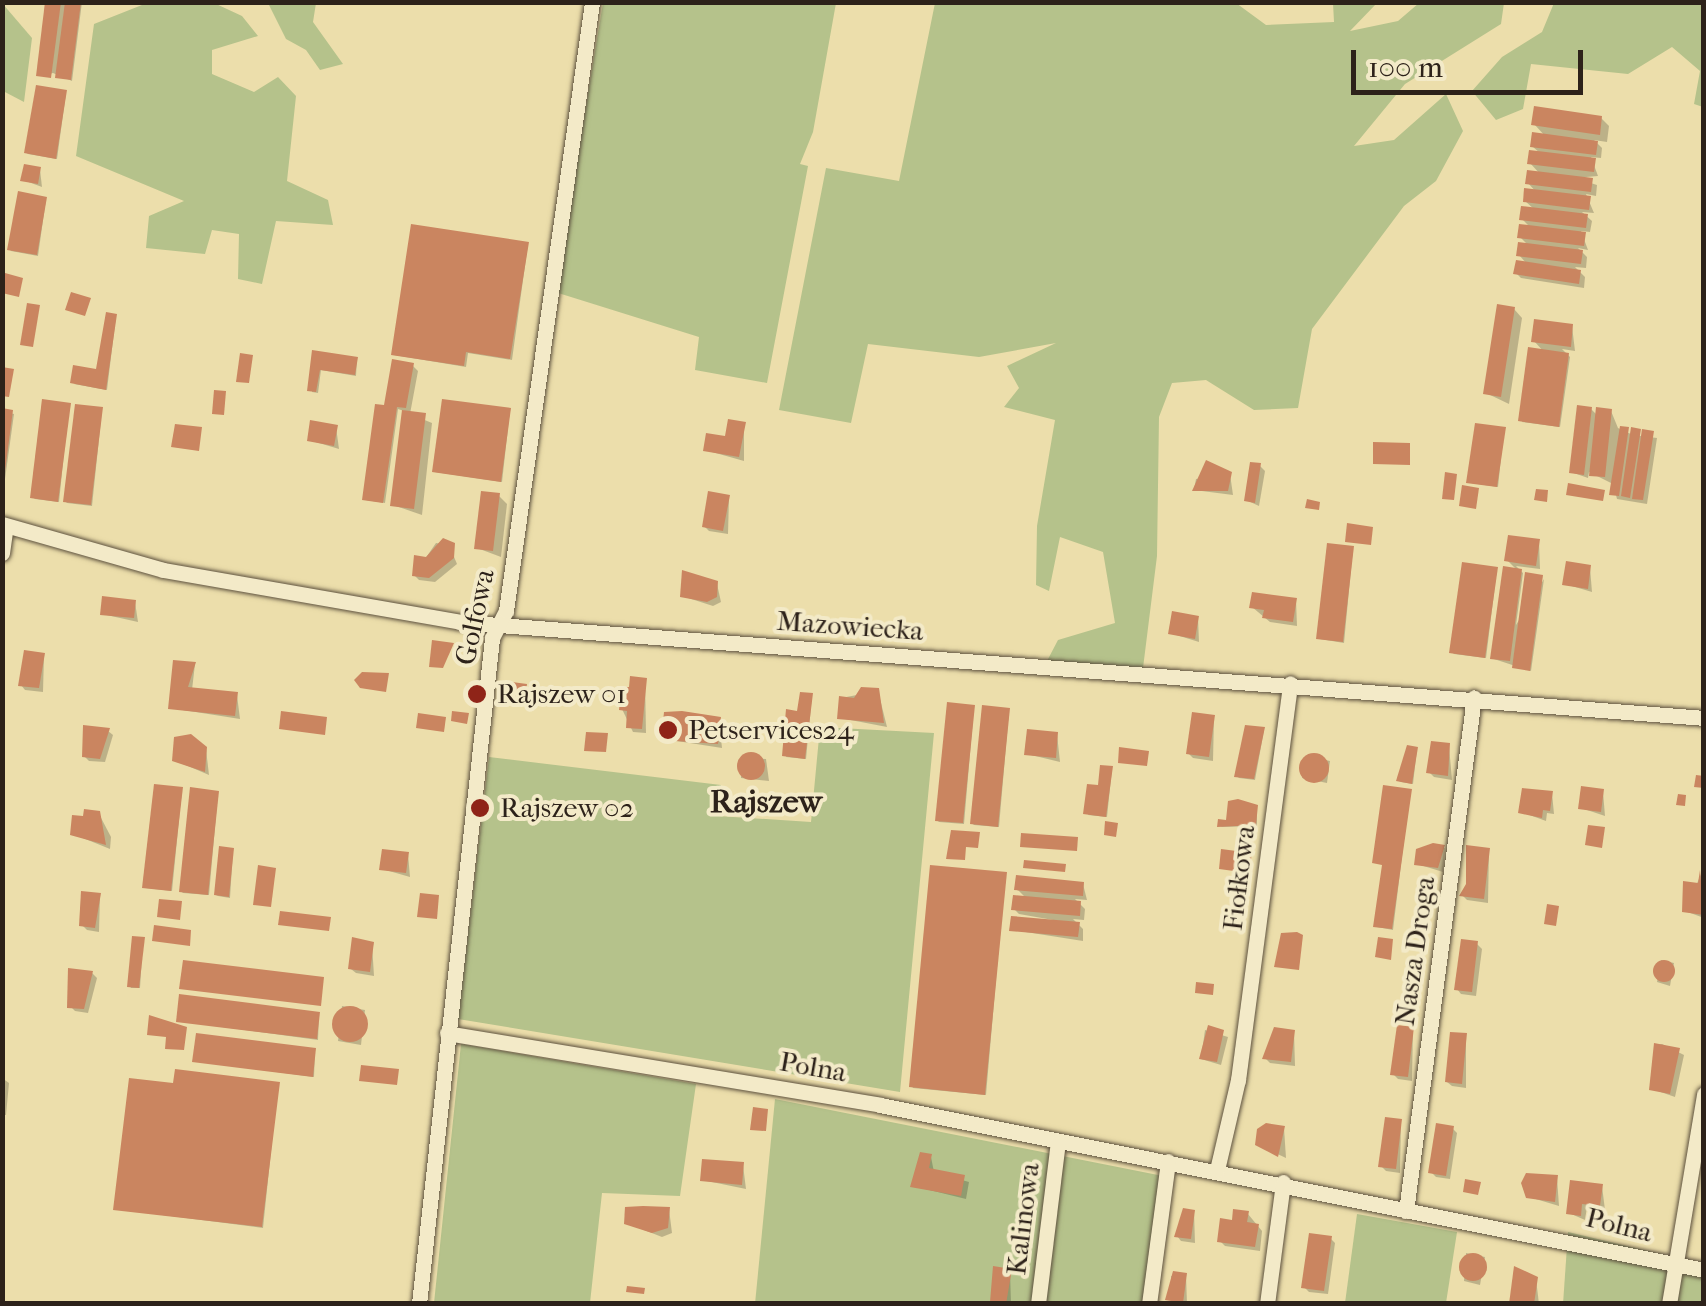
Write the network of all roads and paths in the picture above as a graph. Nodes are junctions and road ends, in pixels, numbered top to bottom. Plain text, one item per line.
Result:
1 (592, 2) edge
2 (4, 525) edge
3 (2, 553) edge
4 (500, 624) junction
5 (1290, 683) junction
6 (1474, 697) junction
7 (1704, 718) edge
8 (447, 1032) junction
9 (1704, 1094) edge
10 (1058, 1141) junction
11 (1168, 1161) junction
12 (1218, 1170) junction
13 (1283, 1182) junction
14 (1406, 1211) junction
15 (1676, 1266) junction
16 (1704, 1270) edge
17 (419, 1304) edge
18 (1038, 1304) edge
19 (1149, 1304) edge
20 (1267, 1304) edge
21 (1670, 1304) edge

1 - 4 street, Golfowa
2 - 3 street
2 - 4 street, Mazowiecka
4 - 5 street, Mazowiecka
4 - 8 street, Golfowa
5 - 6 street, Mazowiecka
5 - 12 street, Fiołkowa
6 - 7 street, Mazowiecka
6 - 14 street, Nasza Droga
8 - 10 street, Polna
8 - 17 street, Golfowa
9 - 15 street
10 - 11 street, Polna
10 - 18 street, Kalinowa
11 - 12 street, Polna
11 - 19 street
12 - 13 street, Polna
13 - 14 street, Polna
13 - 20 street
14 - 15 street, Polna
15 - 16 street, Polna
15 - 21 street

